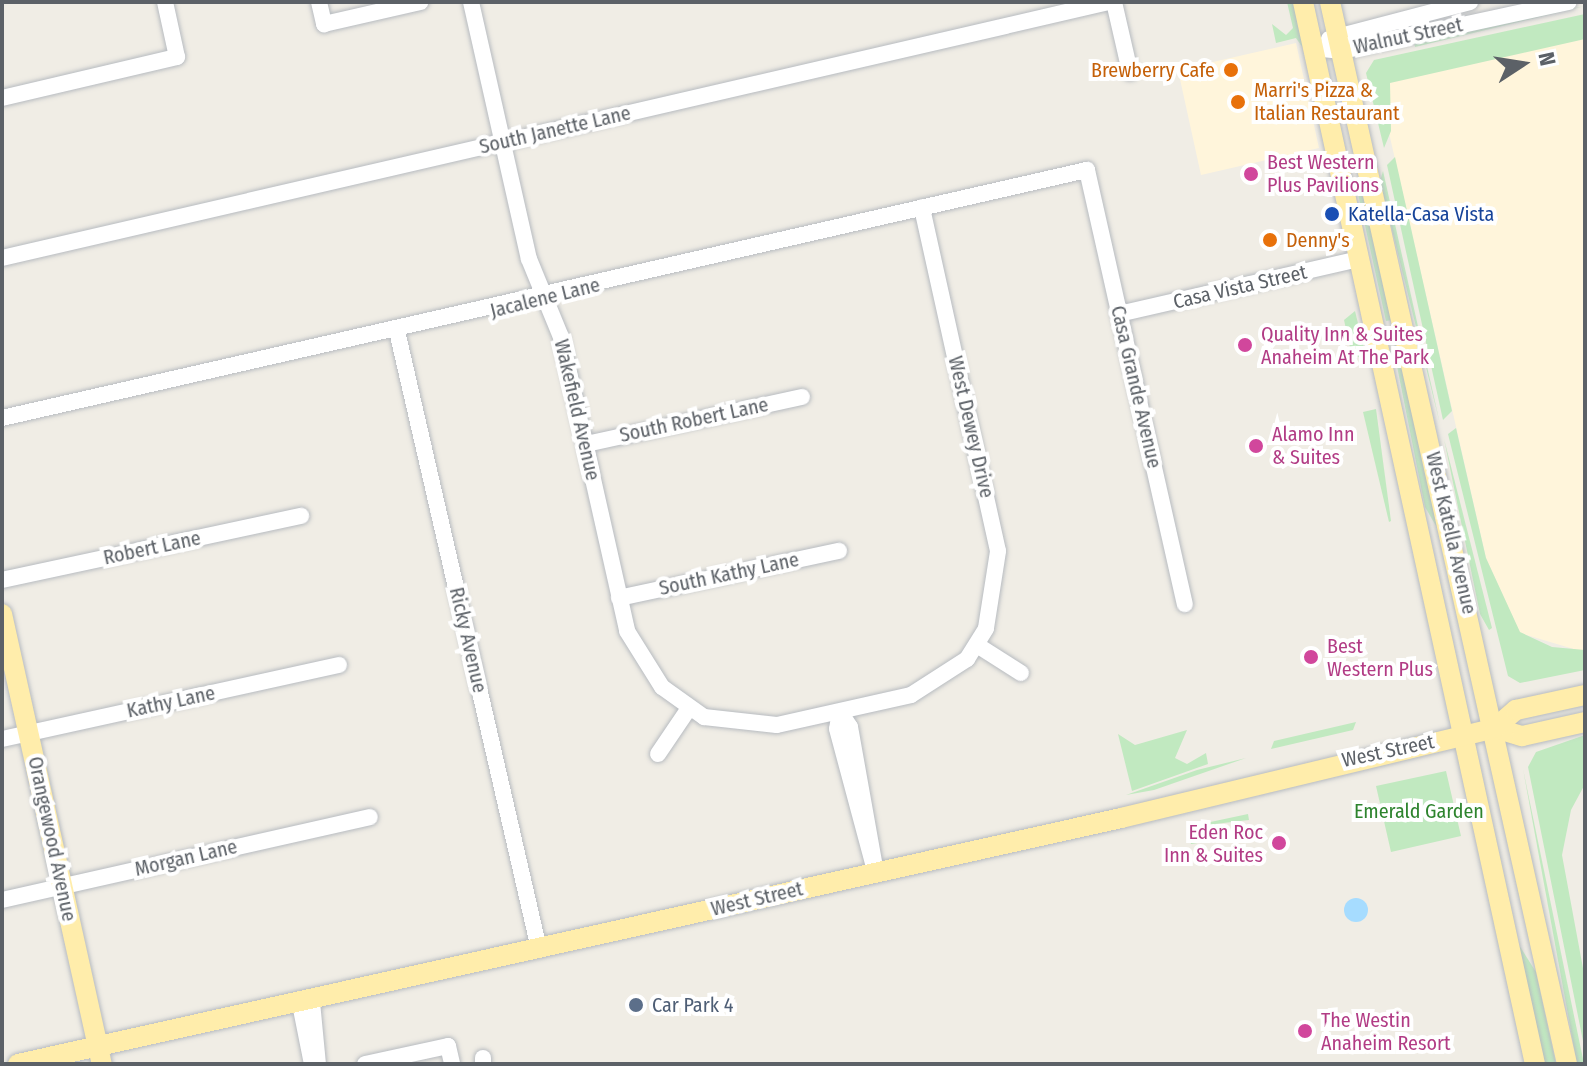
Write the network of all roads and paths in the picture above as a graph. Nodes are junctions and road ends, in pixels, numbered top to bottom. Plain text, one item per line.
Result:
1 (165, 2) edge
2 (319, 2) edge
3 (421, 2) edge
4 (471, 2) edge
5 (1111, 2) edge
6 (1303, 2) edge
7 (1330, 2) edge
8 (1470, 2) edge
9 (1569, 2) edge
10 (1340, 43) junction
11 (1313, 48) junction
12 (1130, 72) dead end
13 (2, 98) edge
14 (503, 142) junction
15 (1087, 170) joint
16 (922, 207) junction
17 (2, 258) edge
18 (1360, 259) junction
19 (546, 297) junction
20 (1119, 314) junction
21 (397, 331) junction
22 (802, 397) dead end
23 (2, 418) edge
24 (586, 444) junction
25 (301, 516) dead end
26 (839, 551) dead end
27 (2, 580) edge
28 (619, 598) junction
29 (1185, 604) dead end
30 (2, 614) edge
31 (977, 645) junction
32 (339, 665) dead end
33 (1021, 673) dead end
34 (1585, 695) edge
35 (689, 708) junction
36 (840, 712) junction
37 (1585, 722) edge
38 (1495, 728) junction
39 (28, 733) junction
40 (1464, 735) junction
41 (2, 739) edge
42 (658, 754) dead end
43 (370, 817) dead end
44 (876, 873) junction
45 (62, 886) junction
46 (2, 900) edge
47 (539, 949) junction
48 (306, 1003) junction
49 (100, 1055) edge
50 (18, 1064) edge
51 (312, 1064) edge
52 (318, 1064) edge
53 (365, 1064) edge
54 (452, 1064) edge
55 (1535, 1064) edge
56 (1567, 1064) edge

1 - 13 street
2 - 3 street
4 - 14 street, Wakefield Avenue
5 - 12 street
5 - 14 street, South Janette Lane
6 - 11 main road, West Katella Avenue
7 - 10 main road, West Katella Avenue
8 - 10 street, Walnut Street
9 - 10 street, Walnut Street
10 - 11 street, Walnut Street
10 - 38 main road, West Katella Avenue
11 - 18 main road, West Katella Avenue
14 - 17 street, South Janette Lane
14 - 19 street, Wakefield Avenue
15 - 16 street, Jacalene Lane
15 - 20 street, Casa Grande Avenue
16 - 19 street, Jacalene Lane
16 - 31 street, West Dewey Drive
18 - 20 street, Casa Vista Street
18 - 40 main road, West Katella Avenue
19 - 21 street, Jacalene Lane
19 - 24 street, Wakefield Avenue
20 - 29 street, Casa Grande Avenue
21 - 23 street, Jacalene Lane
21 - 47 street, Ricky Avenue
22 - 24 street, South Robert Lane
24 - 28 street, Wakefield Avenue
25 - 27 street, Robert Lane
26 - 28 street, South Kathy Lane
28 - 35 street, Wakefield Avenue
30 - 39 main road, Orangewood Avenue
31 - 33 street
31 - 36 street
32 - 39 street, Kathy Lane
34 - 38 main road
35 - 36 street
35 - 42 street
36 - 44 street
37 - 38 main road
38 - 40 main road, West Street
38 - 56 main road, West Katella Avenue
39 - 41 street, Kathy Lane
39 - 45 main road, Orangewood Avenue
40 - 44 main road, West Street
40 - 55 main road, West Katella Avenue
43 - 45 street, Morgan Lane
44 - 47 main road, West Street
45 - 46 street, Morgan Lane
45 - 49 main road, Orangewood Avenue
47 - 48 main road, West Street
48 - 49 main road, West Street
48 - 51 street
48 - 52 street
49 - 50 main road, West Street
53 - 54 street

